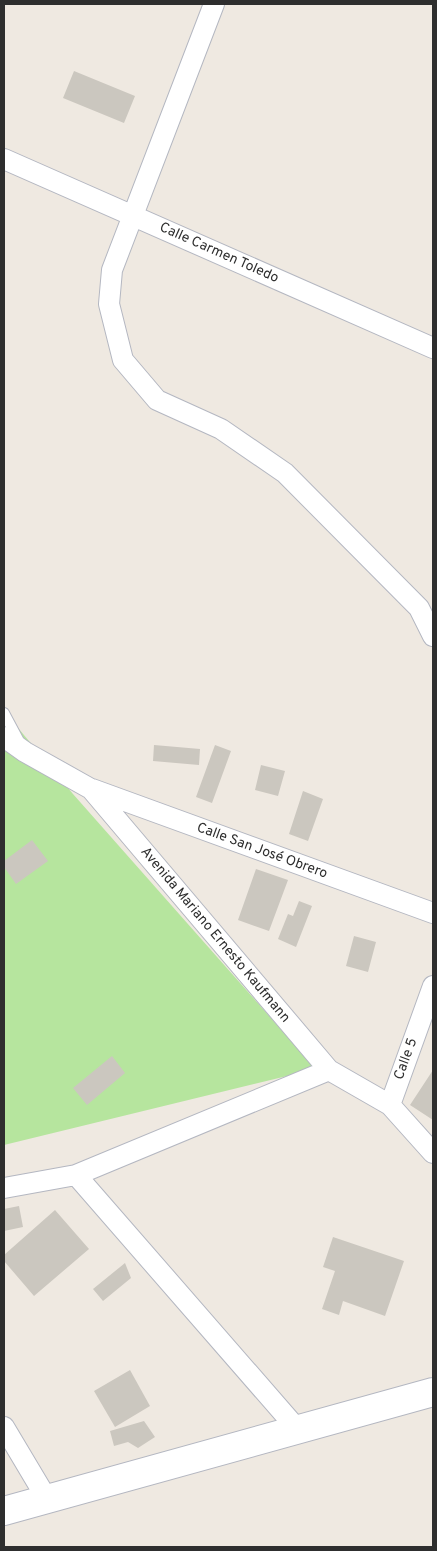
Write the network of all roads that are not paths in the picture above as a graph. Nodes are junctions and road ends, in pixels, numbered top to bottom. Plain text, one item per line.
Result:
1 (214, 4) edge
2 (4, 159) edge
3 (133, 215) junction
4 (433, 348) edge
5 (433, 636) edge
6 (4, 712) edge
7 (4, 737) edge
8 (25, 752) junction
9 (91, 789) junction
10 (433, 913) edge
11 (433, 986) edge
12 (329, 1070) junction
13 (390, 1104) junction
14 (433, 1153) edge
15 (76, 1175) junction
16 (4, 1188) edge
17 (433, 1392) edge
18 (4, 1427) edge
19 (299, 1431) junction
20 (47, 1499) junction
21 (4, 1511) edge

1 - 3 street
2 - 3 street, Calle Carmen Toledo
3 - 4 street, Calle Carmen Toledo
3 - 5 street
6 - 8 lane
7 - 8 street, Avenida Mariano Ernesto Kaufmann
8 - 9 street, Avenida Mariano Ernesto Kaufmann
9 - 10 street, Calle San José Obrero
9 - 12 street, Avenida Mariano Ernesto Kaufmann
11 - 13 street, Calle 5
12 - 13 street, Avenida Mariano Ernesto Kaufmann
12 - 15 street
13 - 14 street, Avenida Mariano Ernesto Kaufmann
15 - 16 street
15 - 19 street
17 - 19 main road
18 - 20 street
19 - 20 main road
20 - 21 main road

